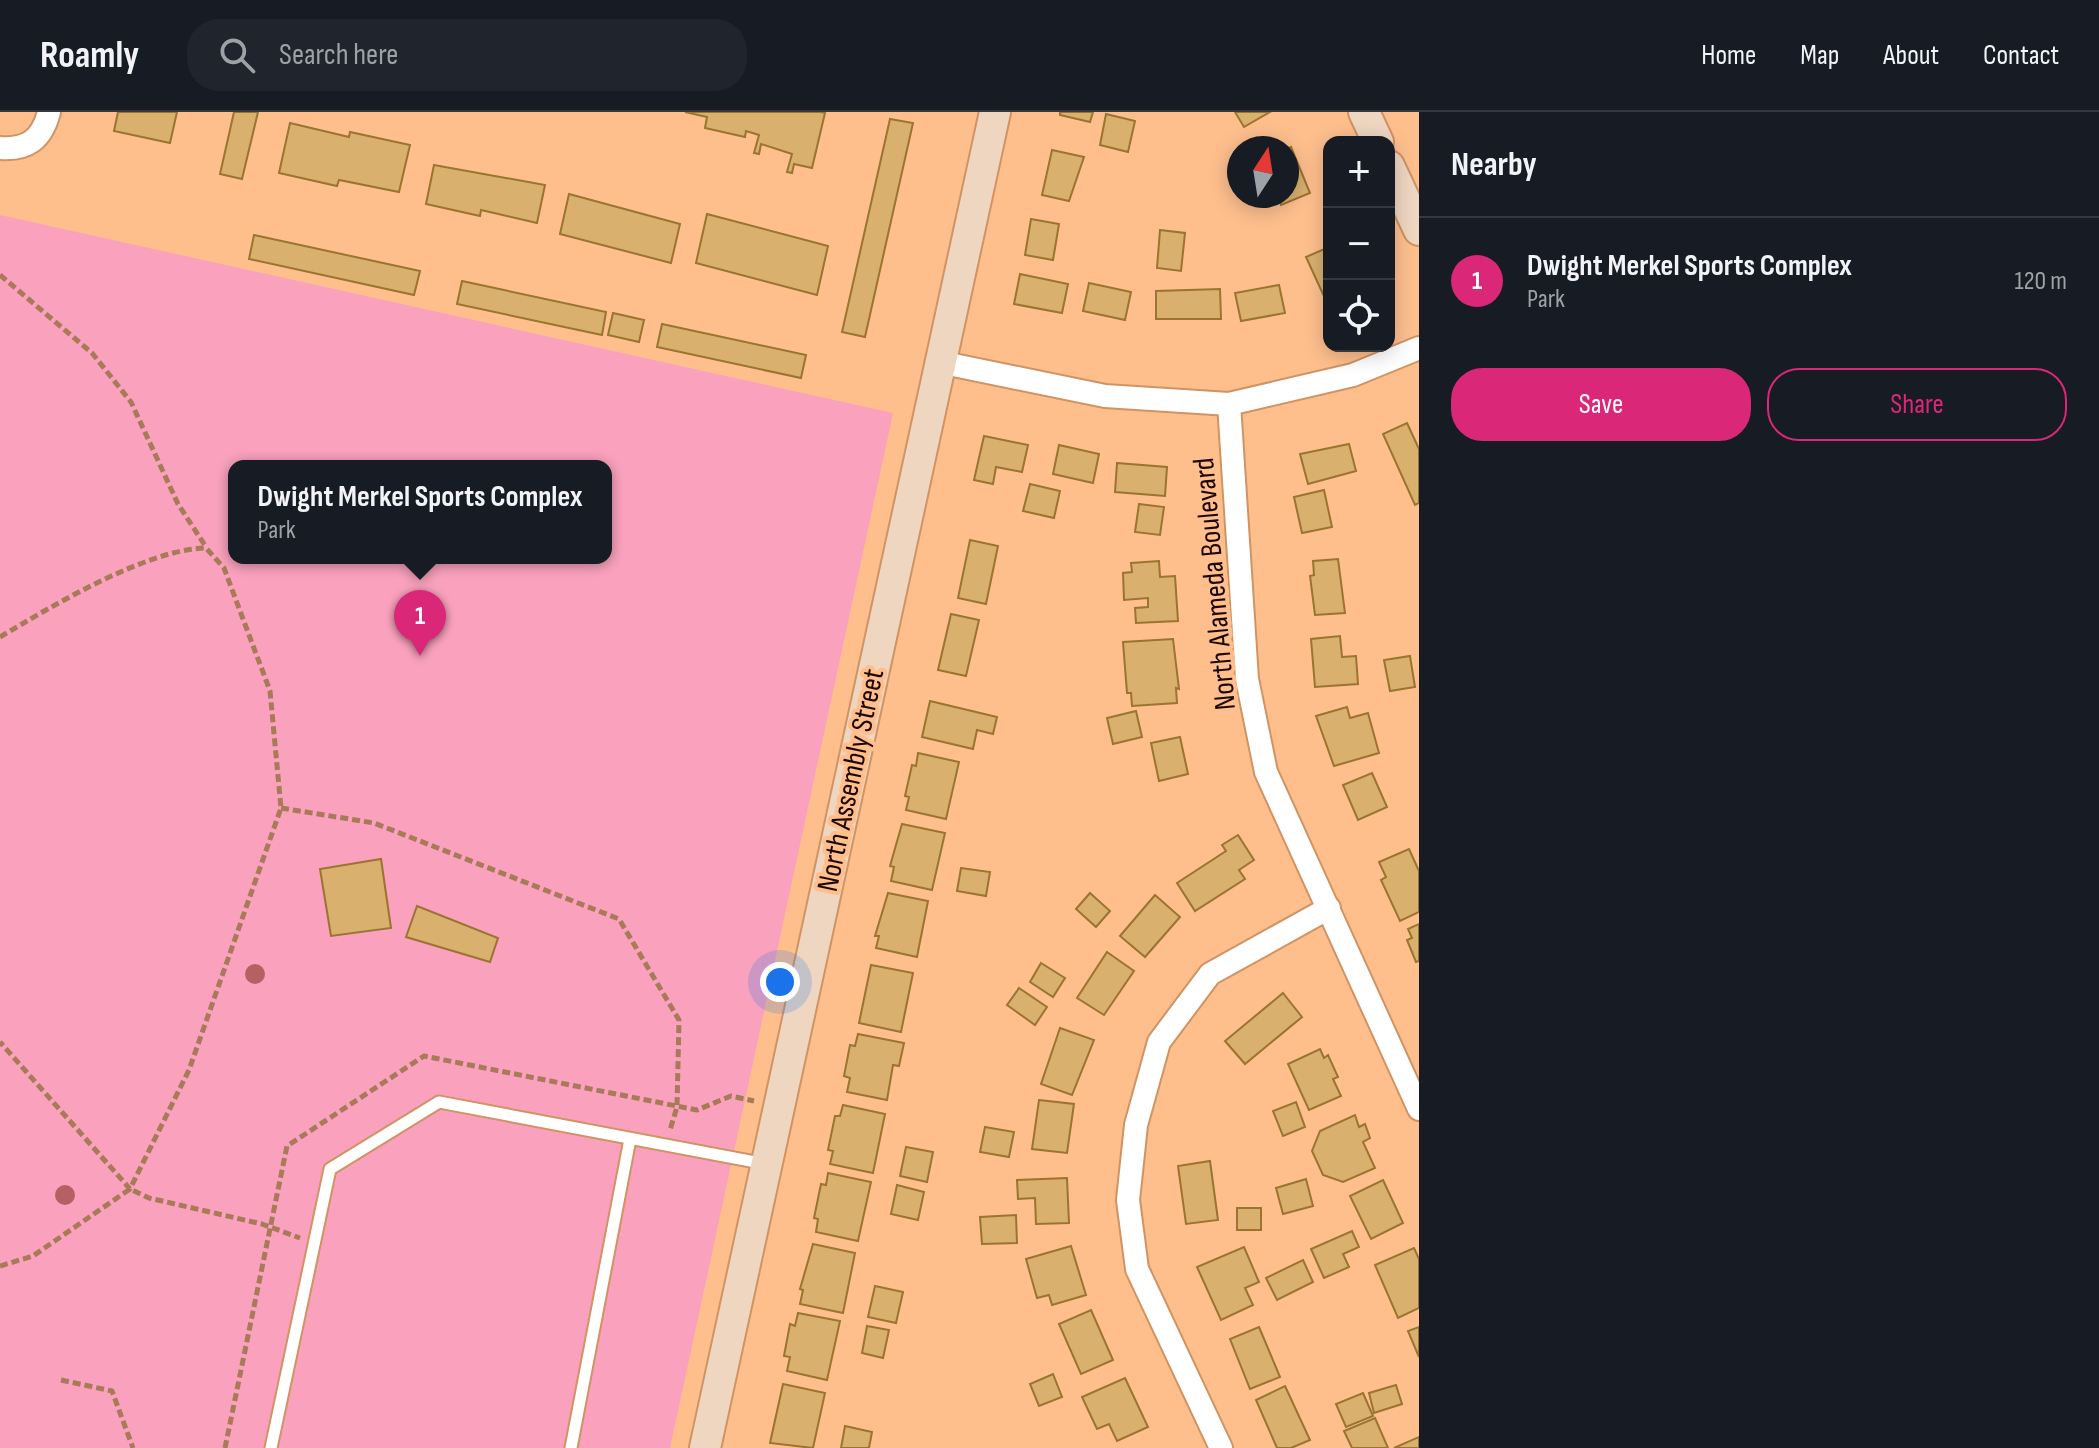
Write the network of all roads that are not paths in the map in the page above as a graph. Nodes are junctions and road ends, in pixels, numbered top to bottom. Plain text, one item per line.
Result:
1 (49, 112) edge
2 (995, 112) edge
3 (1364, 112) edge
4 (1375, 136) edge
5 (0, 148) edge
6 (1395, 179) edge
7 (1419, 230) edge
8 (1419, 348) edge
9 (939, 362) junction
10 (1229, 404) junction
11 (1329, 908) junction
12 (1419, 1109) edge
13 (630, 1139) junction
14 (767, 1164) junction
15 (271, 1448) edge
16 (571, 1448) edge
17 (705, 1448) edge
18 (1221, 1448) edge

1 - 5 street
2 - 9 main road, North Assembly Street
3 - 4 main road
6 - 7 main road
8 - 10 street
9 - 10 street
9 - 14 main road, North Assembly Street
10 - 11 street, North Alameda Boulevard
11 - 12 street, North Alameda Boulevard
11 - 18 street
13 - 14 lane
13 - 15 lane
13 - 16 lane
14 - 17 main road, North Assembly Street

